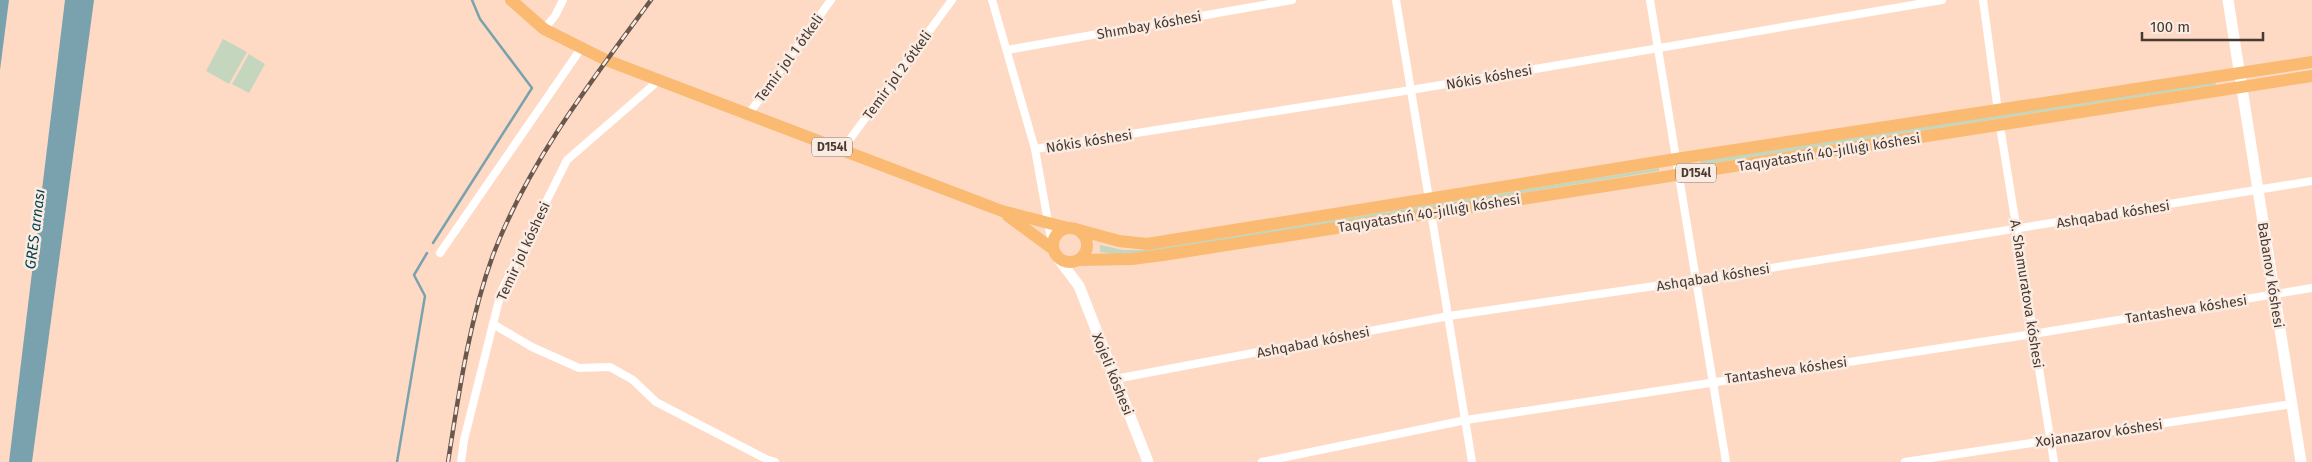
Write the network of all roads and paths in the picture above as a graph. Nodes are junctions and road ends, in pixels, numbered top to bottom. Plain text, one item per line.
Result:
1 (511, 0) edge
2 (563, 0) edge
3 (831, 0) edge
4 (952, 0) edge
5 (992, 0) edge
6 (1292, 0) edge
7 (1396, 0) edge
8 (1650, 0) edge
9 (1942, 0) edge
10 (1983, 0) edge
11 (2228, 0) edge
12 (544, 29) junction
13 (582, 47) junction
14 (1658, 49) junction
15 (1007, 50) junction
16 (2312, 62) edge
17 (2240, 73) junction
18 (2312, 76) edge
19 (658, 81) junction
20 (2242, 88) junction
21 (1411, 90) junction
22 (1998, 110) junction
23 (748, 115) junction
24 (2000, 126) junction
25 (1035, 149) junction
26 (842, 150) junction
27 (1676, 159) junction
28 (1679, 175) junction
29 (2312, 182) edge
30 (2259, 190) junction
31 (1429, 198) junction
32 (1002, 212) junction
33 (1431, 212) junction
34 (1049, 223) junction
35 (1073, 229) junction
36 (2017, 229) junction
37 (1054, 250) junction
38 (440, 254) dead end
39 (1079, 260) junction
40 (1696, 280) junction
41 (1079, 286) junction
42 (2312, 288) edge
43 (2274, 294) junction
44 (1449, 316) junction
45 (493, 324) junction
46 (2034, 334) junction
47 (1115, 379) junction
48 (1713, 381) junction
49 (2292, 404) junction
50 (1466, 420) junction
51 (2051, 440) junction
52 (461, 462) edge
53 (775, 462) edge
54 (1148, 462) edge
55 (1262, 462) edge
56 (1472, 462) edge
57 (1726, 462) edge
58 (1905, 462) edge
59 (2054, 462) edge
60 (2301, 462) edge

1 - 12 main road, D154l
2 - 12 street
3 - 23 street, Temir jol 1 ótkeli
4 - 26 street, Temir jol 2 ótkeli
5 - 15 street
6 - 15 street, Shımbay kóshesi
7 - 21 street
8 - 14 street
9 - 14 street, Nókis kóshesi
10 - 22 street
11 - 17 street, Babanov kóshesi
12 - 13 main road, D154l
13 - 19 main road, D154l
13 - 38 street
14 - 21 street, Nókis kóshesi
14 - 27 street
15 - 25 street
16 - 17 main road, Taqıyatastıń 40-jıllıǵı kóshesi / D154l
17 - 20 street, Babanov kóshesi
17 - 22 main road, Taqıyatastıń 40-jıllıǵı kóshesi / D154l
18 - 20 main road, Taqıyatastıń 40-jıllıǵı kóshesi / D154l
19 - 23 main road, D154l
19 - 45 street, Temir jol kóshesi
20 - 24 main road, Taqıyatastıń 40-jıllıǵı kóshesi / D154l
20 - 30 street, Babanov kóshesi
21 - 25 street, Nókis kóshesi
21 - 31 street
22 - 27 main road, Taqıyatastıń 40-jıllıǵı kóshesi / D154l
23 - 26 main road, D154l
24 - 28 main road, Taqıyatastıń 40-jıllıǵı kóshesi / D154l
24 - 36 street, A. Shamuratova kóshesi
25 - 34 street
26 - 32 main road, D154l
27 - 28 street
27 - 31 main road, Taqıyatastıń 40-jıllıǵı kóshesi / D154l
28 - 33 main road, Taqıyatastıń 40-jıllıǵı kóshesi / D154l
28 - 40 street
29 - 30 street, Ashqabad kóshesi
30 - 36 street, Ashqabad kóshesi
30 - 43 street, Babanov kóshesi
31 - 35 main road, Taqıyatastıń 40-jıllıǵı kóshesi / D154l
32 - 34 main road, D154l
32 - 37 main road, D154l
33 - 39 main road, Taqıyatastıń 40-jıllıǵı kóshesi / D154l
33 - 44 street
34 - 35 main road, D154l
34 - 37 street
35 - 37 main road
35 - 39 main road
36 - 40 street, Ashqabad kóshesi
36 - 46 street, A. Shamuratova kóshesi
37 - 39 main road, D154l
37 - 41 street
39 - 41 street
40 - 44 street, Ashqabad kóshesi
40 - 48 street
41 - 47 street, Xojeli kóshesi
42 - 43 street, Tantasheva kóshesi
43 - 46 street, Tantasheva kóshesi
43 - 49 street, Babanov kóshesi
44 - 47 street, Ashqabad kóshesi
44 - 50 street
45 - 52 street, Temir jol kóshesi
45 - 53 street
46 - 48 street, Tantasheva kóshesi
46 - 51 street, A. Shamuratova kóshesi
47 - 54 street, Xojeli kóshesi
48 - 50 street, Tantasheva kóshesi
48 - 57 street
49 - 51 street, Xojanazarov kóshesi
49 - 60 street, Babanov kóshesi
50 - 55 street, Tantasheva kóshesi
50 - 56 street
51 - 58 street, Xojanazarov kóshesi
51 - 59 street, A. Shamuratova kóshesi

